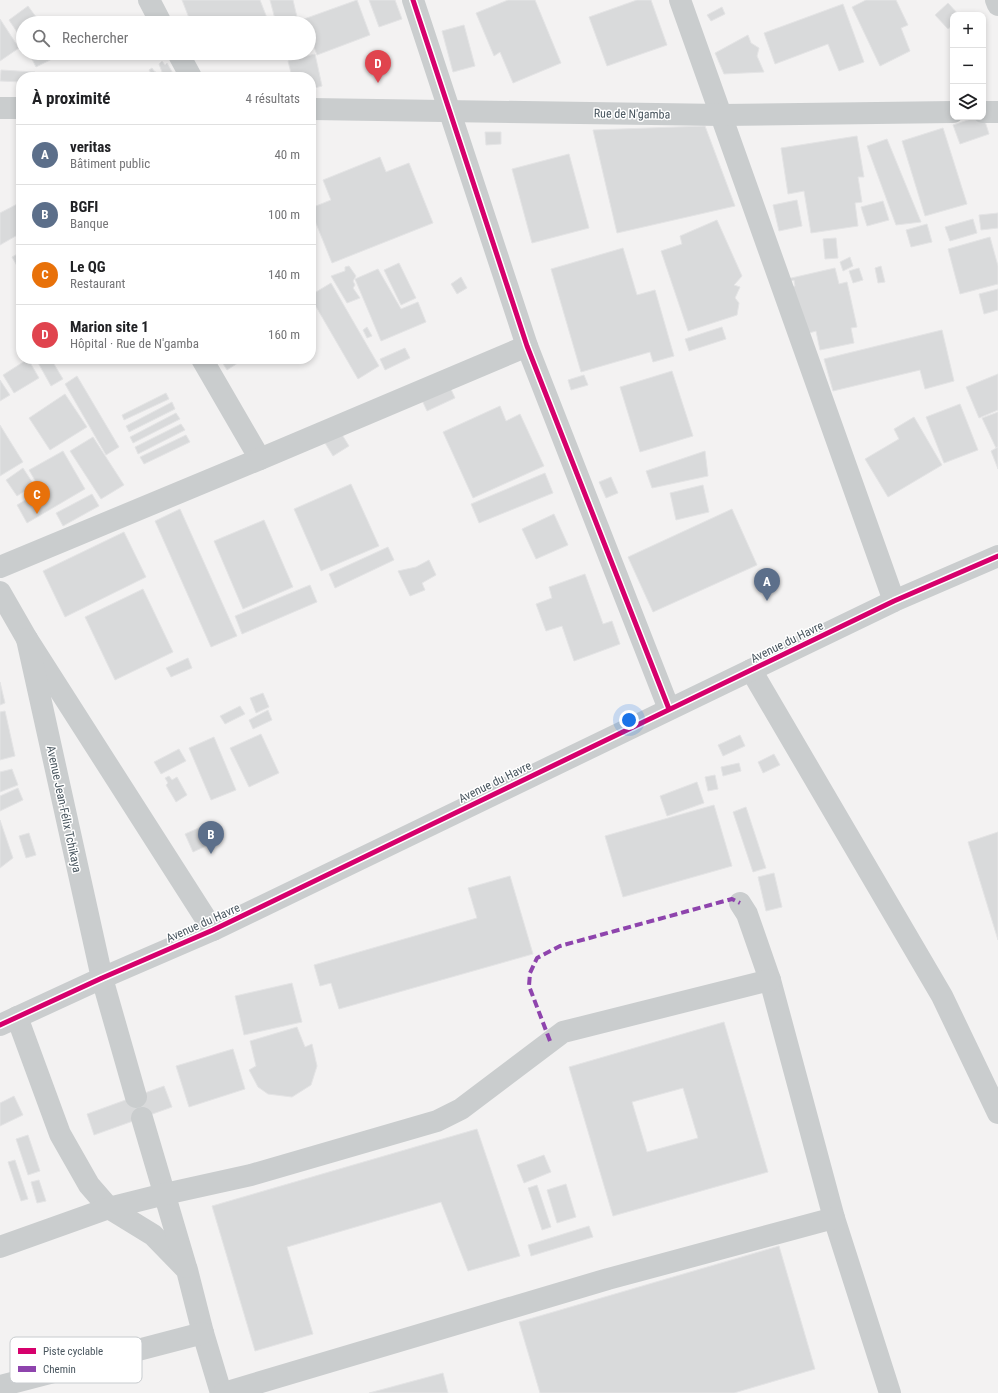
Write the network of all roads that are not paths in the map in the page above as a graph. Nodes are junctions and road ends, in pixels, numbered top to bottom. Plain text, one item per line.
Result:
1 (149, 0) edge
2 (413, 0) edge
3 (680, 0) edge
4 (996, 0) edge
5 (998, 5) edge
6 (158, 16) edge
7 (182, 60) edge
8 (188, 72) edge
9 (0, 108) edge
10 (16, 108) edge
11 (316, 109) edge
12 (449, 111) junction
13 (950, 112) edge
14 (986, 112) edge
15 (998, 112) edge
16 (722, 115) junction
17 (527, 346) junction
18 (205, 364) edge
19 (260, 459) junction
20 (998, 556) edge
21 (0, 567) edge
22 (0, 592) edge
23 (894, 601) junction
24 (27, 639) junction
25 (750, 670) junction
26 (669, 709) junction
27 (740, 903) dead end
28 (213, 930) junction
29 (102, 978) junction
30 (770, 980) junction
31 (9, 1021) edge
32 (136, 1097) dead end
33 (998, 1113) edge
34 (142, 1118) dead end
35 (165, 1194) junction
36 (109, 1208) junction
37 (834, 1218) junction
38 (0, 1247) edge
39 (187, 1270) junction
40 (203, 1333) junction
41 (142, 1349) edge
42 (11, 1383) edge
43 (0, 1386) edge
44 (223, 1393) edge
45 (890, 1393) edge

1 - 6 street
2 - 12 street
3 - 16 street
4 - 5 street
7 - 8 street
9 - 10 street
11 - 12 street, Rue de N'gamba
12 - 16 street, Rue de N'gamba
12 - 17 street
13 - 16 street, Rue de N'gamba
14 - 15 street
16 - 23 street
17 - 19 street
17 - 26 street
18 - 19 street
19 - 21 street
20 - 23 street, Avenue du Havre
22 - 24 street, Avenue Jean-Félix Tchikaya
23 - 25 street, Avenue du Havre
24 - 28 street, Avenue Jean-Félix Tchikaya
24 - 29 street, Avenue Jean-Félix Tchikaya
25 - 26 street, Avenue du Havre
25 - 33 street
26 - 28 street, Avenue du Havre
27 - 30 street
28 - 29 street, Avenue du Havre
29 - 31 street, Avenue du Havre
29 - 32 street, Avenue Jean-Félix Tchikaya
30 - 35 street
30 - 37 street
31 - 36 street
34 - 35 street
35 - 36 street
35 - 39 street
36 - 38 street
36 - 39 street
37 - 44 street
37 - 45 street
39 - 40 street
40 - 41 street
40 - 44 street
42 - 43 street

